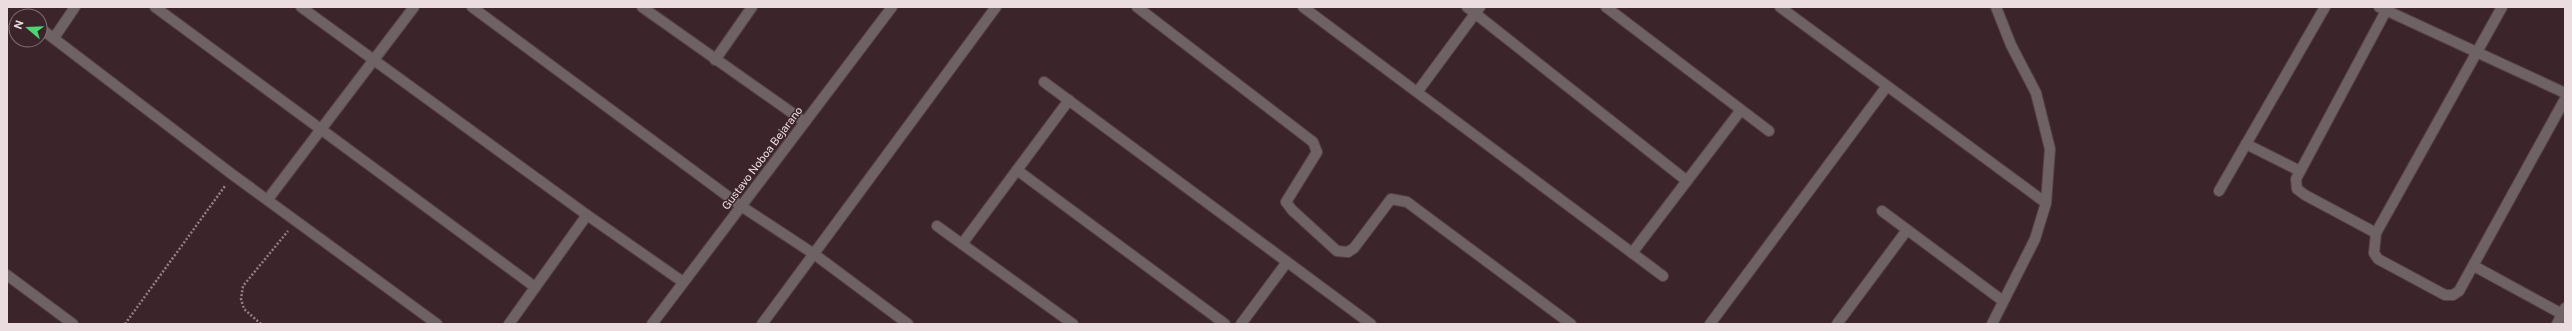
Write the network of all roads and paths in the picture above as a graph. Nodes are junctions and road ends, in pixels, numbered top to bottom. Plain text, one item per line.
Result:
1 (75, 7) edge
2 (155, 7) edge
3 (302, 7) edge
4 (414, 7) edge
5 (472, 7) edge
6 (642, 7) edge
7 (752, 7) edge
8 (892, 7) edge
9 (996, 7) edge
10 (1137, 7) edge
11 (1303, 7) edge
12 (1606, 7) edge
13 (1780, 7) edge
14 (1996, 7) edge
15 (2325, 7) edge
16 (2502, 7) edge
17 (2384, 8) edge
18 (1474, 9) edge
19 (48, 34) edge
20 (54, 38) junction
21 (2478, 53) junction
22 (374, 60) junction
23 (715, 60) junction
24 (1044, 82) dead end
25 (1887, 86) junction
26 (1418, 91) junction
27 (2565, 93) edge
28 (1069, 100) junction
29 (2565, 100) edge
30 (1741, 110) junction
31 (805, 122) junction
32 (322, 128) junction
33 (1768, 131) dead end
34 (2246, 144) junction
35 (1017, 170) junction
36 (2300, 171) junction
37 (233, 175) junction
38 (1687, 181) junction
39 (2219, 191) dead end
40 (268, 198) junction
41 (2046, 203) junction
42 (741, 206) junction
43 (1882, 211) dead end
44 (587, 215) junction
45 (296, 221) junction
46 (937, 226) dead end
47 (1907, 230) junction
48 (2376, 233) junction
49 (962, 244) junction
50 (1632, 253) junction
51 (814, 254) junction
52 (1287, 262) junction
53 (2474, 266) junction
54 (7, 275) edge
55 (1663, 276) dead end
56 (683, 282) junction
57 (535, 288) junction
58 (2003, 301) junction
59 (2563, 311) edge
60 (72, 324) edge
61 (125, 324) edge
62 (261, 324) edge
63 (437, 324) edge
64 (509, 324) edge
65 (652, 324) edge
66 (762, 324) edge
67 (908, 324) edge
68 (1073, 324) edge
69 (1225, 324) edge
70 (1241, 324) edge
71 (1371, 324) edge
72 (1571, 324) edge
73 (1710, 324) edge
74 (1837, 324) edge
75 (1992, 324) edge
76 (2556, 324) edge

1 - 20 street
2 - 32 street
3 - 22 street
4 - 22 street
5 - 42 street
6 - 23 street
7 - 23 street
8 - 31 street, Gustavo Noboa Bejarano
9 - 51 street
10 - 72 street
11 - 26 street
12 - 30 street
13 - 25 street
14 - 41 street
15 - 34 street
16 - 21 street
17 - 21 street
17 - 36 street
18 - 26 street
18 - 38 street
19 - 20 street
20 - 37 street
21 - 27 street
21 - 48 street
22 - 32 street
22 - 44 street
23 - 31 street
24 - 28 street
25 - 41 street
25 - 73 street
26 - 50 street
28 - 35 street
28 - 52 street
29 - 53 street
30 - 33 street
30 - 38 street
31 - 42 street, Gustavo Noboa Bejarano
32 - 40 street
32 - 57 street
34 - 36 street
34 - 39 street
35 - 49 street
35 - 69 street
36 - 48 street
37 - 40 street
37 - 61 path
38 - 50 street
40 - 45 street
41 - 58 street
42 - 51 street
42 - 56 street, Gustavo Noboa Bejarano
43 - 47 street
44 - 56 street
44 - 57 street
45 - 62 path
45 - 63 street
46 - 49 street
47 - 58 street
47 - 74 street
48 - 53 street
49 - 68 street
50 - 55 street
51 - 66 street
51 - 67 street
52 - 70 street
52 - 71 street
53 - 59 street
54 - 60 street
56 - 65 street, Gustavo Noboa Bejarano
57 - 64 street
58 - 75 street
59 - 76 street

